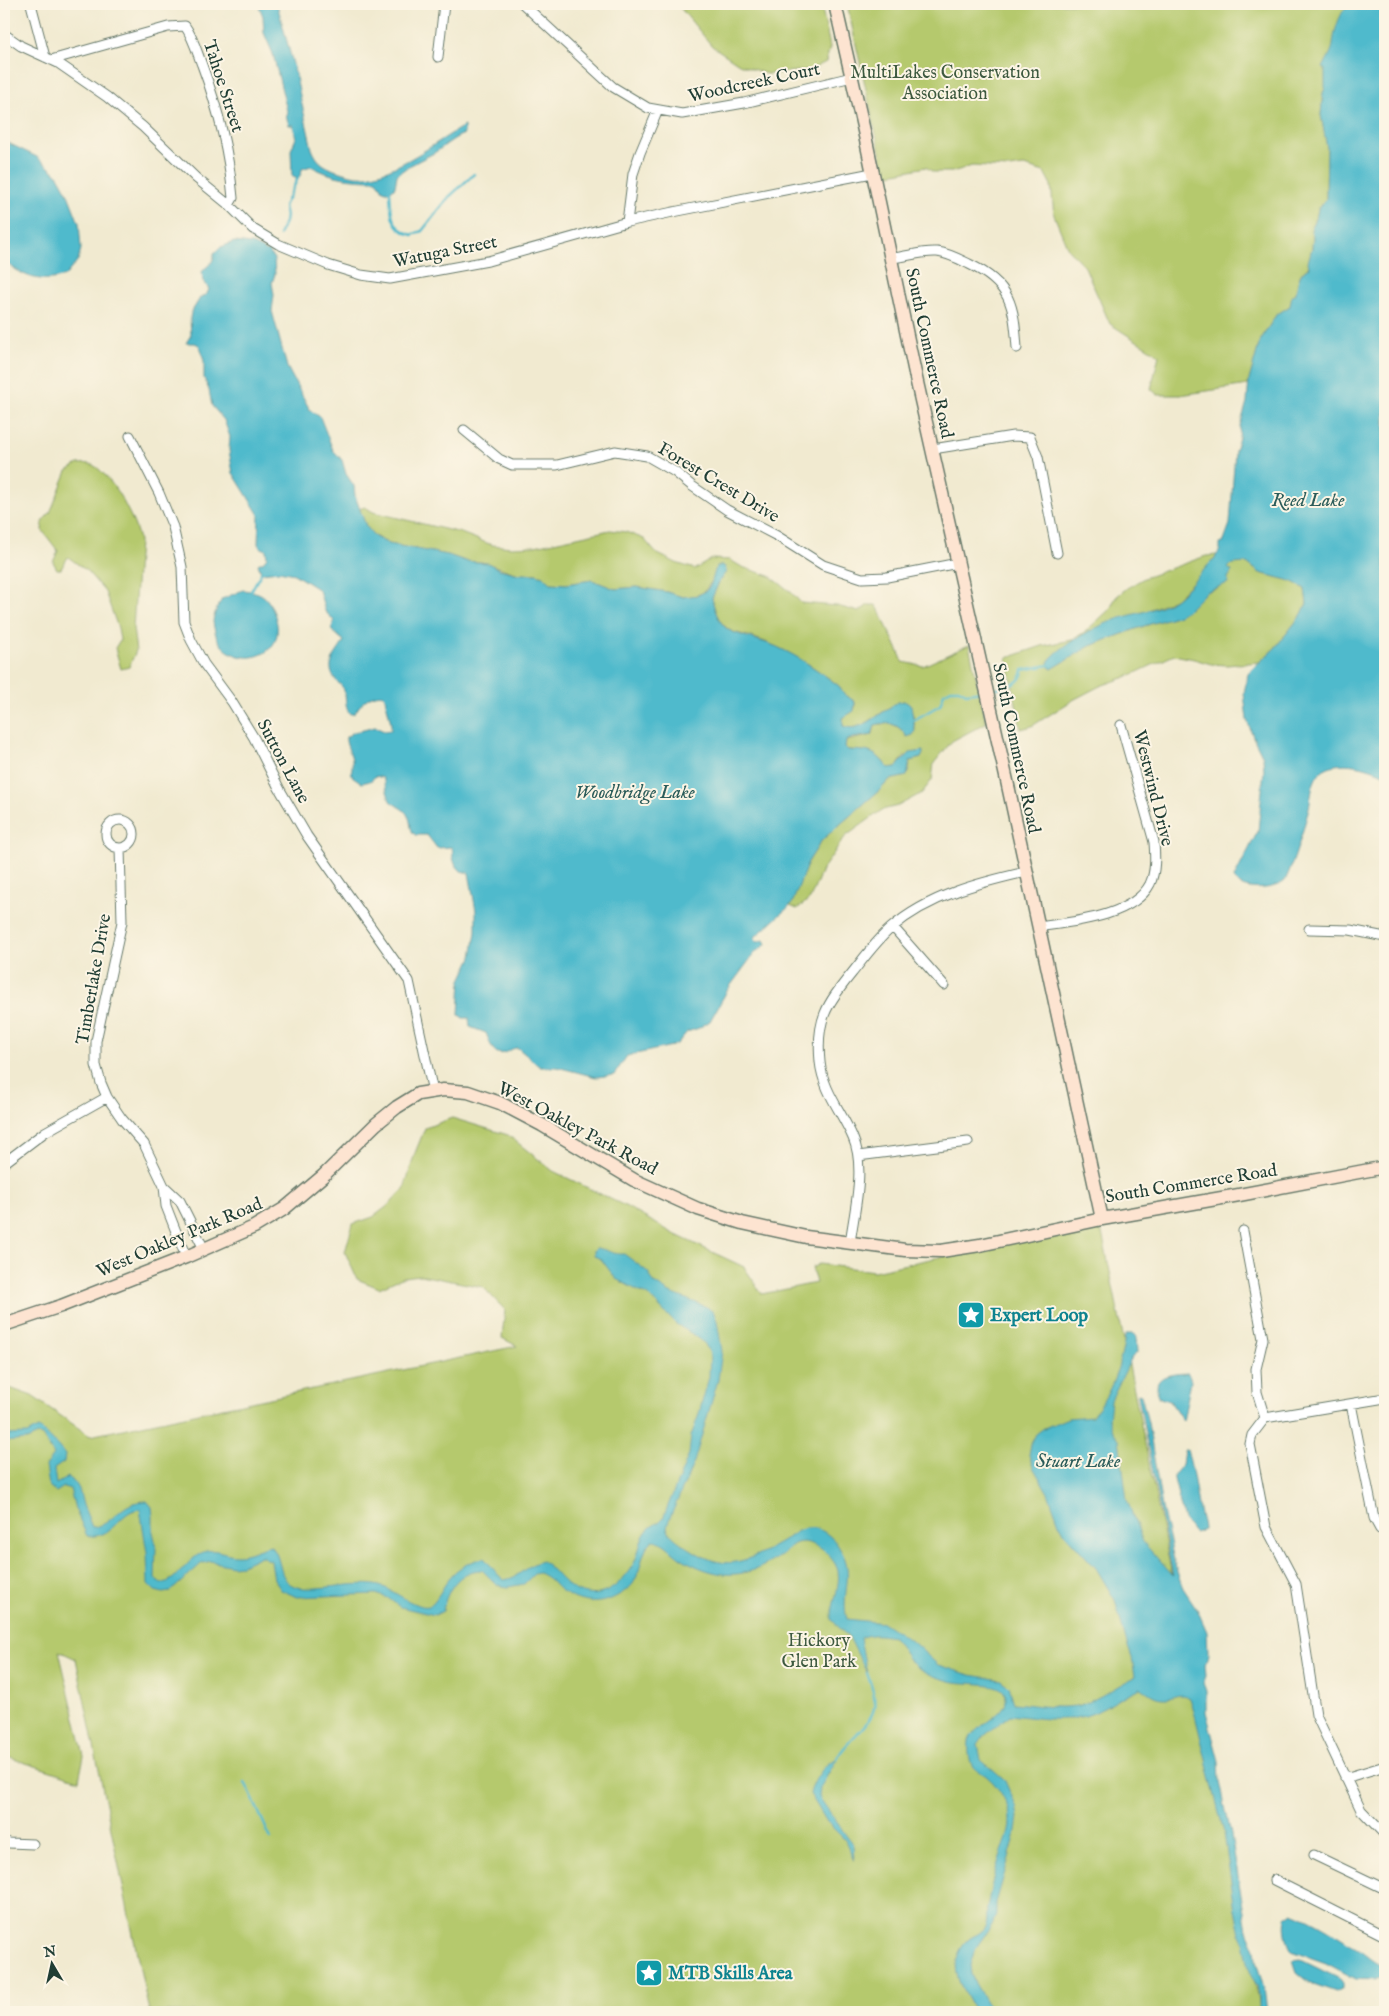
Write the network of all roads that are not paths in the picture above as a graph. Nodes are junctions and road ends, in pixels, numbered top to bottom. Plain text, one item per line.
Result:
1 (31, 4) edge
2 (444, 4) edge
3 (523, 4) edge
4 (835, 4) edge
5 (4, 34) edge
6 (48, 58) junction
7 (438, 58) dead end
8 (852, 77) junction
9 (658, 110) junction
10 (872, 173) junction
11 (229, 205) junction
12 (628, 222) junction
13 (891, 258) junction
14 (1017, 348) dead end
15 (464, 430) dead end
16 (130, 436) dead end
17 (933, 449) junction
18 (1057, 553) dead end
19 (958, 563) junction
20 (1121, 725) dead end
21 (120, 848) dead end
22 (1026, 872) junction
23 (893, 927) junction
24 (1038, 927) junction
25 (1309, 929) dead end
26 (1385, 937) edge
27 (944, 985) dead end
28 (433, 1092) junction
29 (108, 1097) junction
30 (968, 1142) dead end
31 (858, 1156) junction
32 (4, 1163) edge
33 (1385, 1167) edge
34 (164, 1186) junction
35 (1102, 1219) junction
36 (1244, 1231) dead end
37 (850, 1243) junction
38 (204, 1249) junction
39 (186, 1257) junction
40 (4, 1325) edge
41 (1385, 1398) edge
42 (1351, 1404) junction
43 (1268, 1418) junction
44 (1385, 1530) edge
45 (1385, 1766) edge
46 (1345, 1778) junction
47 (1385, 1835) edge
48 (4, 1841) edge
49 (33, 1844) dead end
50 (1314, 1855) dead end
51 (1274, 1880) dead end
52 (1385, 1889) edge
53 (1385, 1936) edge

1 - 6 street
2 - 7 street
3 - 9 street, Woodcreek Court
4 - 8 street, South Commerce Road
5 - 6 street, Watuga Street
6 - 11 street, Watuga Street
6 - 11 street, Tahoe Street
8 - 9 street, Woodcreek Court
8 - 10 street, South Commerce Road
9 - 12 street
10 - 12 street, Watuga Street
10 - 13 street, South Commerce Road
11 - 12 street, Watuga Street
13 - 14 street
13 - 17 street, South Commerce Road
15 - 19 street, Forest Crest Drive
16 - 28 street, Sutton Lane
17 - 18 street
17 - 19 street, South Commerce Road
19 - 22 street, South Commerce Road
20 - 24 street, Westwind Drive
21 - 29 street, Timberlake Drive
22 - 23 street
22 - 24 street, South Commerce Road
23 - 27 street
23 - 31 street
24 - 35 street, South Commerce Road
25 - 26 street
28 - 37 street, West Oakley Park Road
28 - 38 street, West Oakley Park Road
29 - 32 street
29 - 34 street, Timberlake Drive
30 - 31 street
31 - 37 street
33 - 35 street, South Commerce Road
34 - 38 street, Timberlake Drive
34 - 39 street, Timberlake Drive
35 - 37 street, West Oakley Park Road
36 - 43 street
38 - 39 street, West Oakley Park Road
39 - 40 street, West Oakley Park Road
41 - 42 street
42 - 43 street
42 - 44 street
43 - 46 street
45 - 46 street
46 - 47 street
48 - 49 street
50 - 52 street
51 - 53 street

